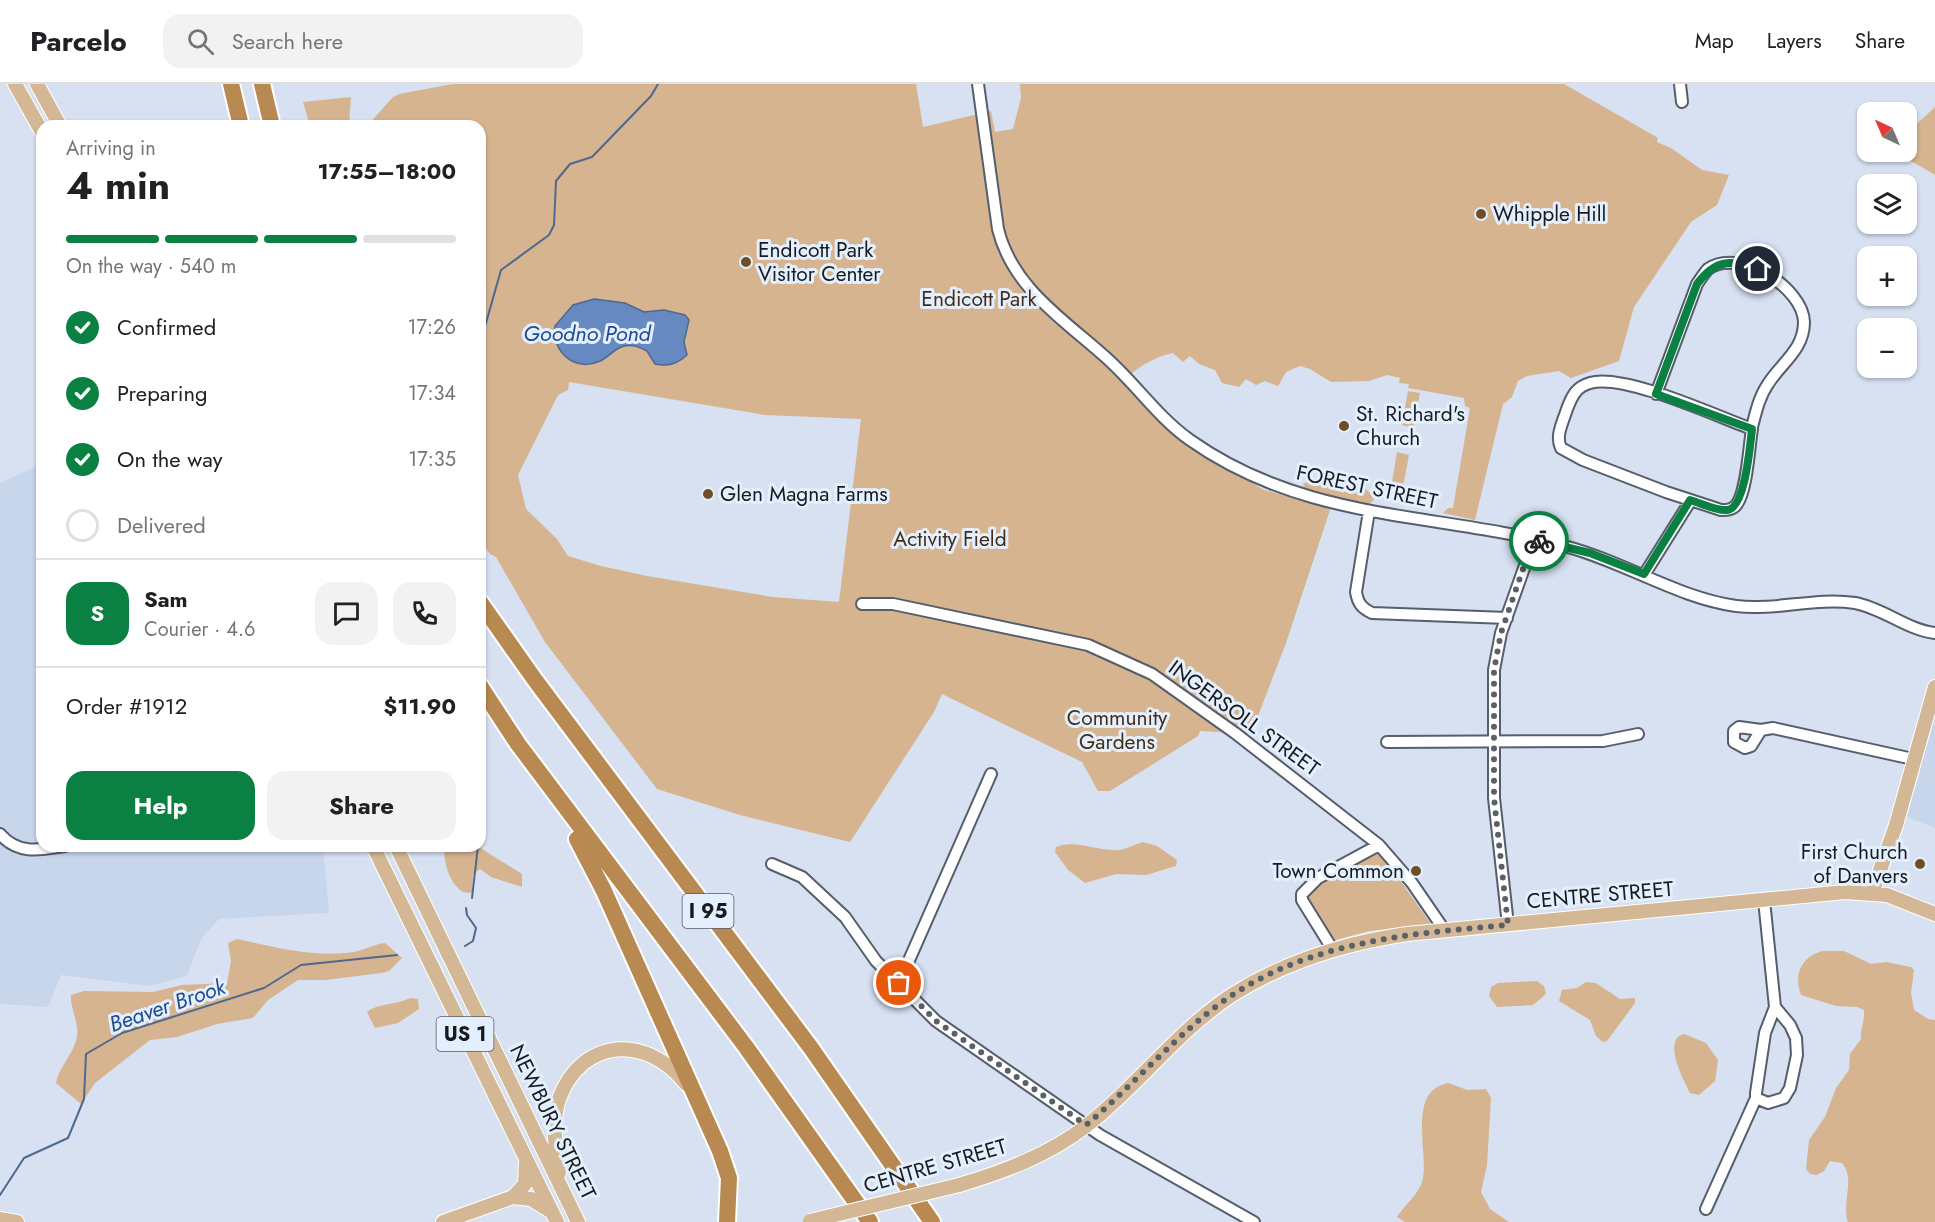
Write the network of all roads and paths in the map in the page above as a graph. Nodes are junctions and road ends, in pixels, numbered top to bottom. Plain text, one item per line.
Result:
1 (15, 84) edge
2 (37, 84) edge
3 (231, 84) edge
4 (262, 84) edge
5 (978, 84) edge
6 (1680, 84) edge
7 (1682, 102) dead end
8 (57, 120) edge
9 (240, 120) edge
10 (271, 120) edge
11 (36, 121) edge
12 (1656, 394) junction
13 (1752, 429) junction
14 (1690, 500) junction
15 (1369, 511) junction
16 (1533, 540) junction
17 (1644, 574) junction
18 (862, 604) dead end
19 (486, 611) edge
20 (1507, 618) junction
21 (1933, 635) edge
22 (1935, 687) edge
23 (486, 695) edge
24 (1761, 730) dead end
25 (1638, 734) dead end
26 (1494, 741) junction
27 (1387, 742) dead end
28 (1913, 759) junction
29 (991, 774) dead end
30 (543, 778) junction
31 (0, 834) edge
32 (1379, 844) junction
33 (36, 849) edge
34 (376, 852) edge
35 (399, 852) edge
36 (772, 864) dead end
37 (1872, 893) junction
38 (1764, 900) junction
39 (1935, 914) edge
40 (1508, 925) junction
41 (1445, 931) junction
42 (1333, 950) junction
43 (909, 964) junction
44 (899, 983) junction
45 (909, 994) junction
46 (1775, 1007) junction
47 (692, 1092) junction
48 (1756, 1098) junction
49 (1086, 1125) junction
50 (526, 1160) junction
51 (561, 1186) junction
52 (513, 1197) junction
53 (1706, 1209) dead end
54 (554, 1217) edge
55 (463, 1218) edge
56 (0, 1219) edge
57 (725, 1219) edge
58 (808, 1221) edge
59 (17, 1222) edge
60 (443, 1222) edge
61 (578, 1222) edge
62 (870, 1222) edge
63 (932, 1222) edge
64 (1254, 1222) edge

1 - 11 main road
2 - 8 main road
3 - 9 highway
4 - 10 highway
5 - 15 street, FOREST STREET
6 - 7 street
12 - 13 street
12 - 13 street
12 - 14 street
13 - 14 street
14 - 17 street
15 - 16 street, FOREST STREET
15 - 20 street
16 - 17 street, FOREST STREET
16 - 20 street
17 - 21 street, FOREST STREET
18 - 32 street, INGERSOLL STREET
19 - 63 highway, I 95
20 - 26 street
22 - 28 main road
23 - 30 highway, I 95
24 - 28 street
25 - 26 street
26 - 27 street
26 - 40 street
28 - 37 main road
29 - 43 street
30 - 47 highway
30 - 62 highway, I 95
31 - 33 street
32 - 41 street, INGERSOLL STREET
32 - 42 street
34 - 50 main road, NEWBURY STREET / US 1
35 - 51 main road, NEWBURY STREET / US 1
36 - 44 street
37 - 38 main road, CENTRE STREET
37 - 39 main road, CENTRE STREET
38 - 40 main road, CENTRE STREET
38 - 46 street
40 - 41 main road, CENTRE STREET
41 - 42 main road, CENTRE STREET
42 - 49 main road, CENTRE STREET
43 - 44 street
43 - 45 street
44 - 45 street
45 - 49 street
46 - 48 street
46 - 48 street
47 - 51 main road
47 - 57 highway
48 - 53 street
49 - 58 main road, CENTRE STREET, bridge
49 - 64 street
50 - 52 main road
50 - 54 main road, NEWBURY STREET / US 1
51 - 61 main road, NEWBURY STREET / US 1
52 - 54 main road
52 - 55 main road
55 - 60 main road
56 - 59 main road

